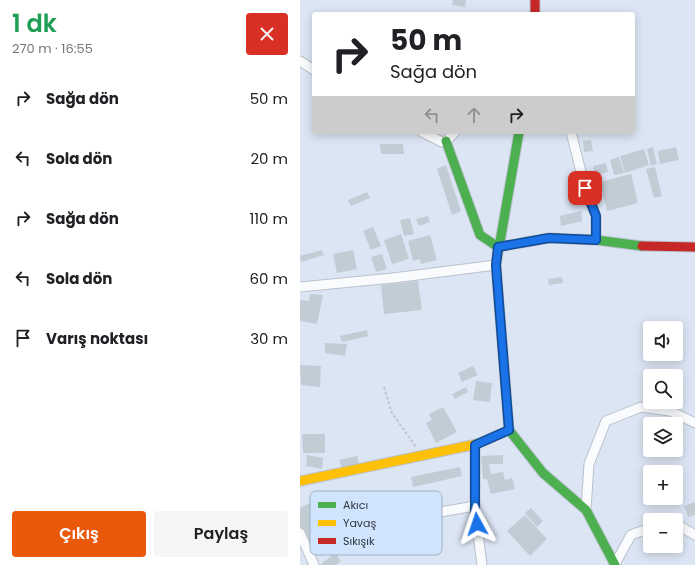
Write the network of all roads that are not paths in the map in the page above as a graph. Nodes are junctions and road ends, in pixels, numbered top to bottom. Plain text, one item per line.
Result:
1 (534, 0) edge
2 (535, 12) edge
3 (300, 61) edge
4 (312, 69) edge
5 (426, 134) edge
6 (453, 134) edge
7 (519, 134) edge
8 (572, 134) edge
9 (446, 141) junction
10 (596, 240) junction
11 (498, 247) junction
12 (695, 247) edge
13 (496, 265) junction
14 (300, 287) edge
15 (695, 422) edge
16 (509, 430) junction
17 (475, 445) junction
18 (300, 481) edge
19 (475, 506) junction
20 (586, 510) junction
21 (442, 512) edge
22 (683, 528) edge
23 (643, 531) edge
24 (300, 533) edge
25 (695, 535) edge
26 (615, 564) edge
27 (314, 565) edge
28 (482, 565) edge

1 - 2 street
3 - 4 street
5 - 9 street
6 - 9 street
7 - 11 street
8 - 10 street
9 - 11 street
10 - 11 street
10 - 12 street
11 - 13 street
13 - 14 street
13 - 16 street
15 - 20 street
16 - 17 street
16 - 20 street
17 - 18 street
17 - 19 street
19 - 21 street
19 - 28 street
20 - 26 street
22 - 25 street
23 - 26 street
24 - 27 street

